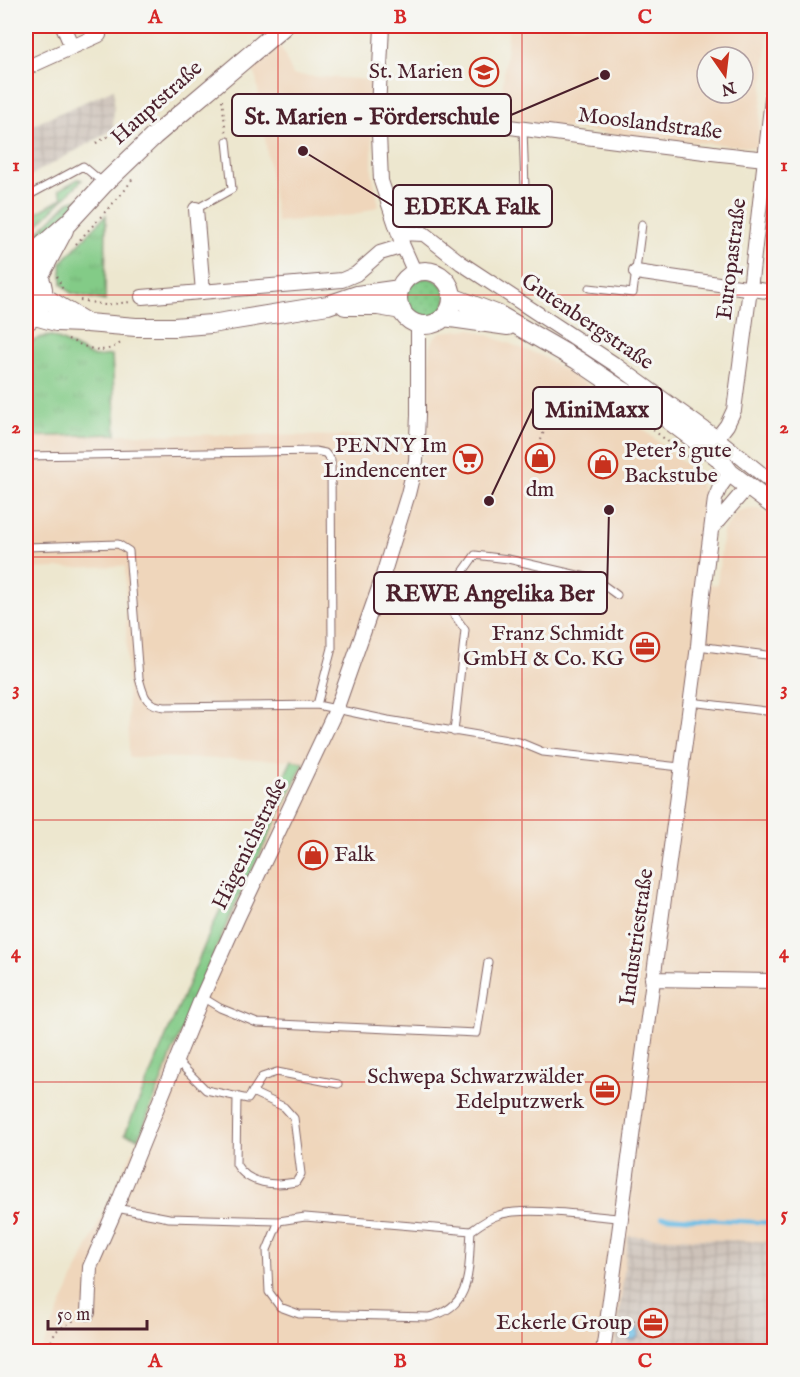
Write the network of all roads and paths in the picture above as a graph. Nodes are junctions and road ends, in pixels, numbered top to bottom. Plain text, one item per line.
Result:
1 (63, 26) edge
2 (284, 26) edge
3 (382, 26) edge
4 (99, 35) dead end
5 (72, 47) junction
6 (26, 68) edge
7 (220, 79) junction
8 (774, 81) edge
9 (378, 110) junction
10 (146, 125) dead end
11 (523, 128) junction
12 (227, 141) joint
13 (96, 143) dead end
14 (770, 159) edge
15 (138, 172) dead end
16 (104, 184) junction
17 (26, 197) edge
18 (196, 209) joint
19 (526, 218) dead end
20 (68, 223) junction
21 (642, 224) dead end
22 (401, 239) junction
23 (75, 244) dead end
24 (26, 262) edge
25 (636, 272) junction
26 (415, 273) junction
27 (48, 275) junction
28 (589, 288) dead end
29 (400, 289) junction
30 (750, 289) junction
31 (65, 292) dead end
32 (203, 292) junction
33 (774, 292) edge
34 (44, 297) junction
35 (142, 297) joint
36 (452, 297) junction
37 (78, 299) dead end
38 (328, 305) junction
39 (402, 310) junction
40 (444, 317) junction
41 (34, 323) edge
42 (87, 323) junction
43 (418, 323) junction
44 (136, 327) junction
45 (521, 328) junction
46 (62, 336) dead end
47 (26, 346) edge
48 (550, 400) dead end
49 (717, 438) junction
50 (541, 440) dead end
51 (26, 456) edge
52 (730, 473) junction
53 (774, 484) edge
54 (748, 486) junction
55 (774, 506) edge
56 (713, 527) junction
57 (26, 547) edge
58 (617, 595) dead end
59 (374, 603) junction
60 (450, 609) junction
61 (698, 646) junction
62 (774, 656) edge
63 (690, 702) junction
64 (317, 705) junction
65 (336, 710) junction
66 (774, 712) edge
67 (454, 732) junction
68 (680, 767) junction
69 (488, 962) dead end
70 (652, 979) junction
71 (774, 981) edge
72 (202, 997) junction
73 (176, 1060) junction
74 (338, 1084) dead end
75 (252, 1092) junction
76 (237, 1096) junction
77 (116, 1209) junction
78 (619, 1218) junction
79 (279, 1221) junction
80 (471, 1231) junction
81 (88, 1313) joint
82 (643, 1320) dead end
83 (606, 1322) junction
84 (46, 1352) edge
85 (603, 1352) edge

1 - 5 street
2 - 7 main road, Hauptstraße
3 - 9 street
4 - 5 street
5 - 6 street
7 - 12 path
7 - 16 main road, Hauptstraße
8 - 14 street, Europastraße
9 - 11 street, Mooslandstraße
9 - 22 street
10 - 13 path
11 - 14 street, Mooslandstraße
11 - 19 lane
12 - 18 lane
14 - 30 street, Europastraße
15 - 23 path
16 - 17 lane
16 - 20 main road, Hauptstraße
18 - 32 street
20 - 24 main road, Hauptstraße
20 - 27 main road, Hauptstraße
21 - 25 lane
22 - 26 street
22 - 32 street
22 - 49 street, Gutenbergstraße
24 - 27 main road
25 - 28 lane
25 - 30 street
26 - 29 main road
26 - 36 main road
27 - 31 path
27 - 34 main road
29 - 38 main road
29 - 39 main road
30 - 33 street
30 - 49 street, Europastraße
32 - 35 street
34 - 41 main road
34 - 42 main road
35 - 37 path
36 - 40 main road
36 - 45 main road
38 - 39 main road
38 - 44 main road
39 - 43 main road
40 - 43 main road
40 - 45 main road
41 - 42 main road
41 - 47 path
42 - 44 main road
43 - 59 street, Hägenichstraße
44 - 46 path
45 - 52 main road
48 - 50 path
49 - 53 street, Gutenbergstraße
51 - 64 lane
52 - 54 main road
52 - 56 street, Industriestraße
54 - 55 main road
54 - 56 street
56 - 61 street, Industriestraße
57 - 64 lane
58 - 60 lane
59 - 60 lane
59 - 65 street, Hägenichstraße
60 - 67 lane
61 - 62 lane
61 - 63 street, Industriestraße
63 - 66 lane
63 - 68 street, Industriestraße
64 - 65 lane
65 - 67 lane
65 - 72 street, Hägenichstraße
67 - 68 lane
68 - 70 street, Industriestraße
69 - 72 lane
70 - 71 street
70 - 78 street, Industriestraße
72 - 73 street, Hägenichstraße
73 - 76 lane
73 - 77 street, Hägenichstraße
74 - 75 lane
75 - 76 lane
75 - 76 lane
77 - 79 lane
77 - 81 street, Hägenichstraße
78 - 80 lane
78 - 83 street, Industriestraße
79 - 80 lane
79 - 80 lane
81 - 84 path
82 - 83 path
83 - 85 street, Industriestraße

